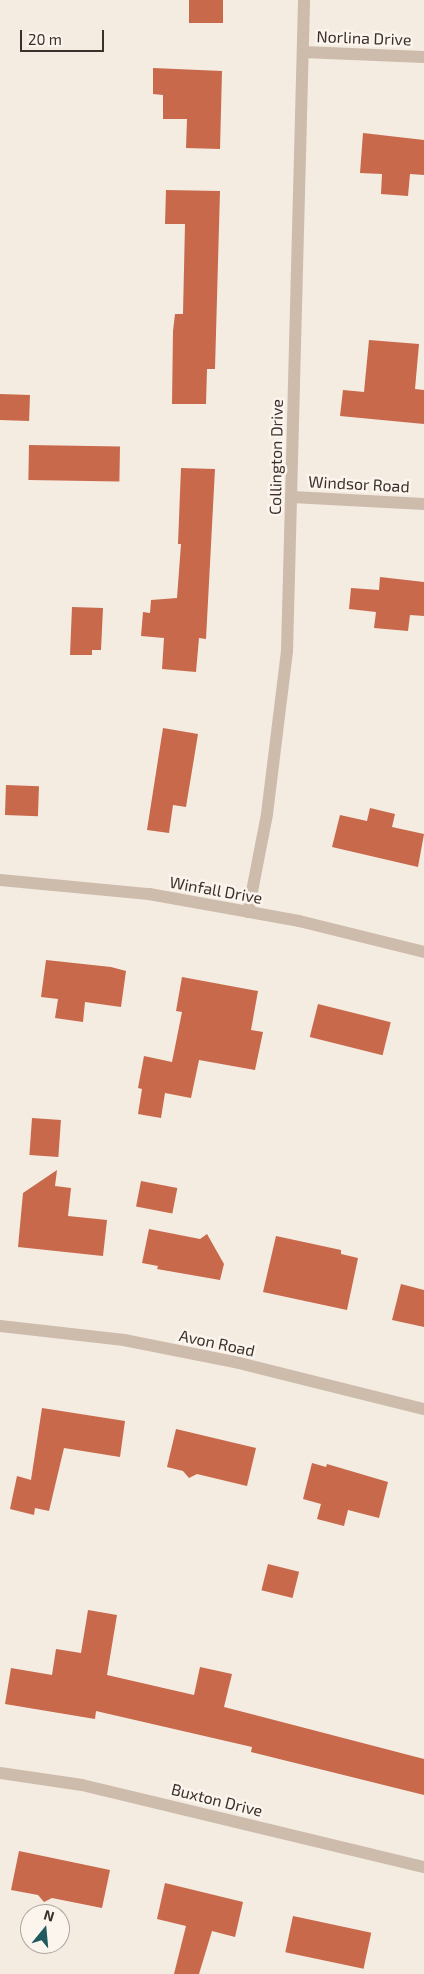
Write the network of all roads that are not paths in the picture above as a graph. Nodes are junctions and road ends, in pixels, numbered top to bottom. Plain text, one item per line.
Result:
1 (304, 0) edge
2 (303, 52) junction
3 (424, 57) edge
4 (292, 497) junction
5 (424, 504) edge
6 (0, 880) edge
7 (248, 912) junction
8 (424, 952) edge
9 (0, 1326) edge
10 (424, 1409) edge
11 (0, 1773) edge
12 (424, 1867) edge

1 - 2 street, Collington Drive
2 - 3 street, Norlina Drive
2 - 4 street, Collington Drive
4 - 5 street, Windsor Road
4 - 7 street, Collington Drive
6 - 7 street, Winfall Drive
7 - 8 street, Winfall Drive
9 - 10 street, Avon Road
11 - 12 street, Buxton Drive

